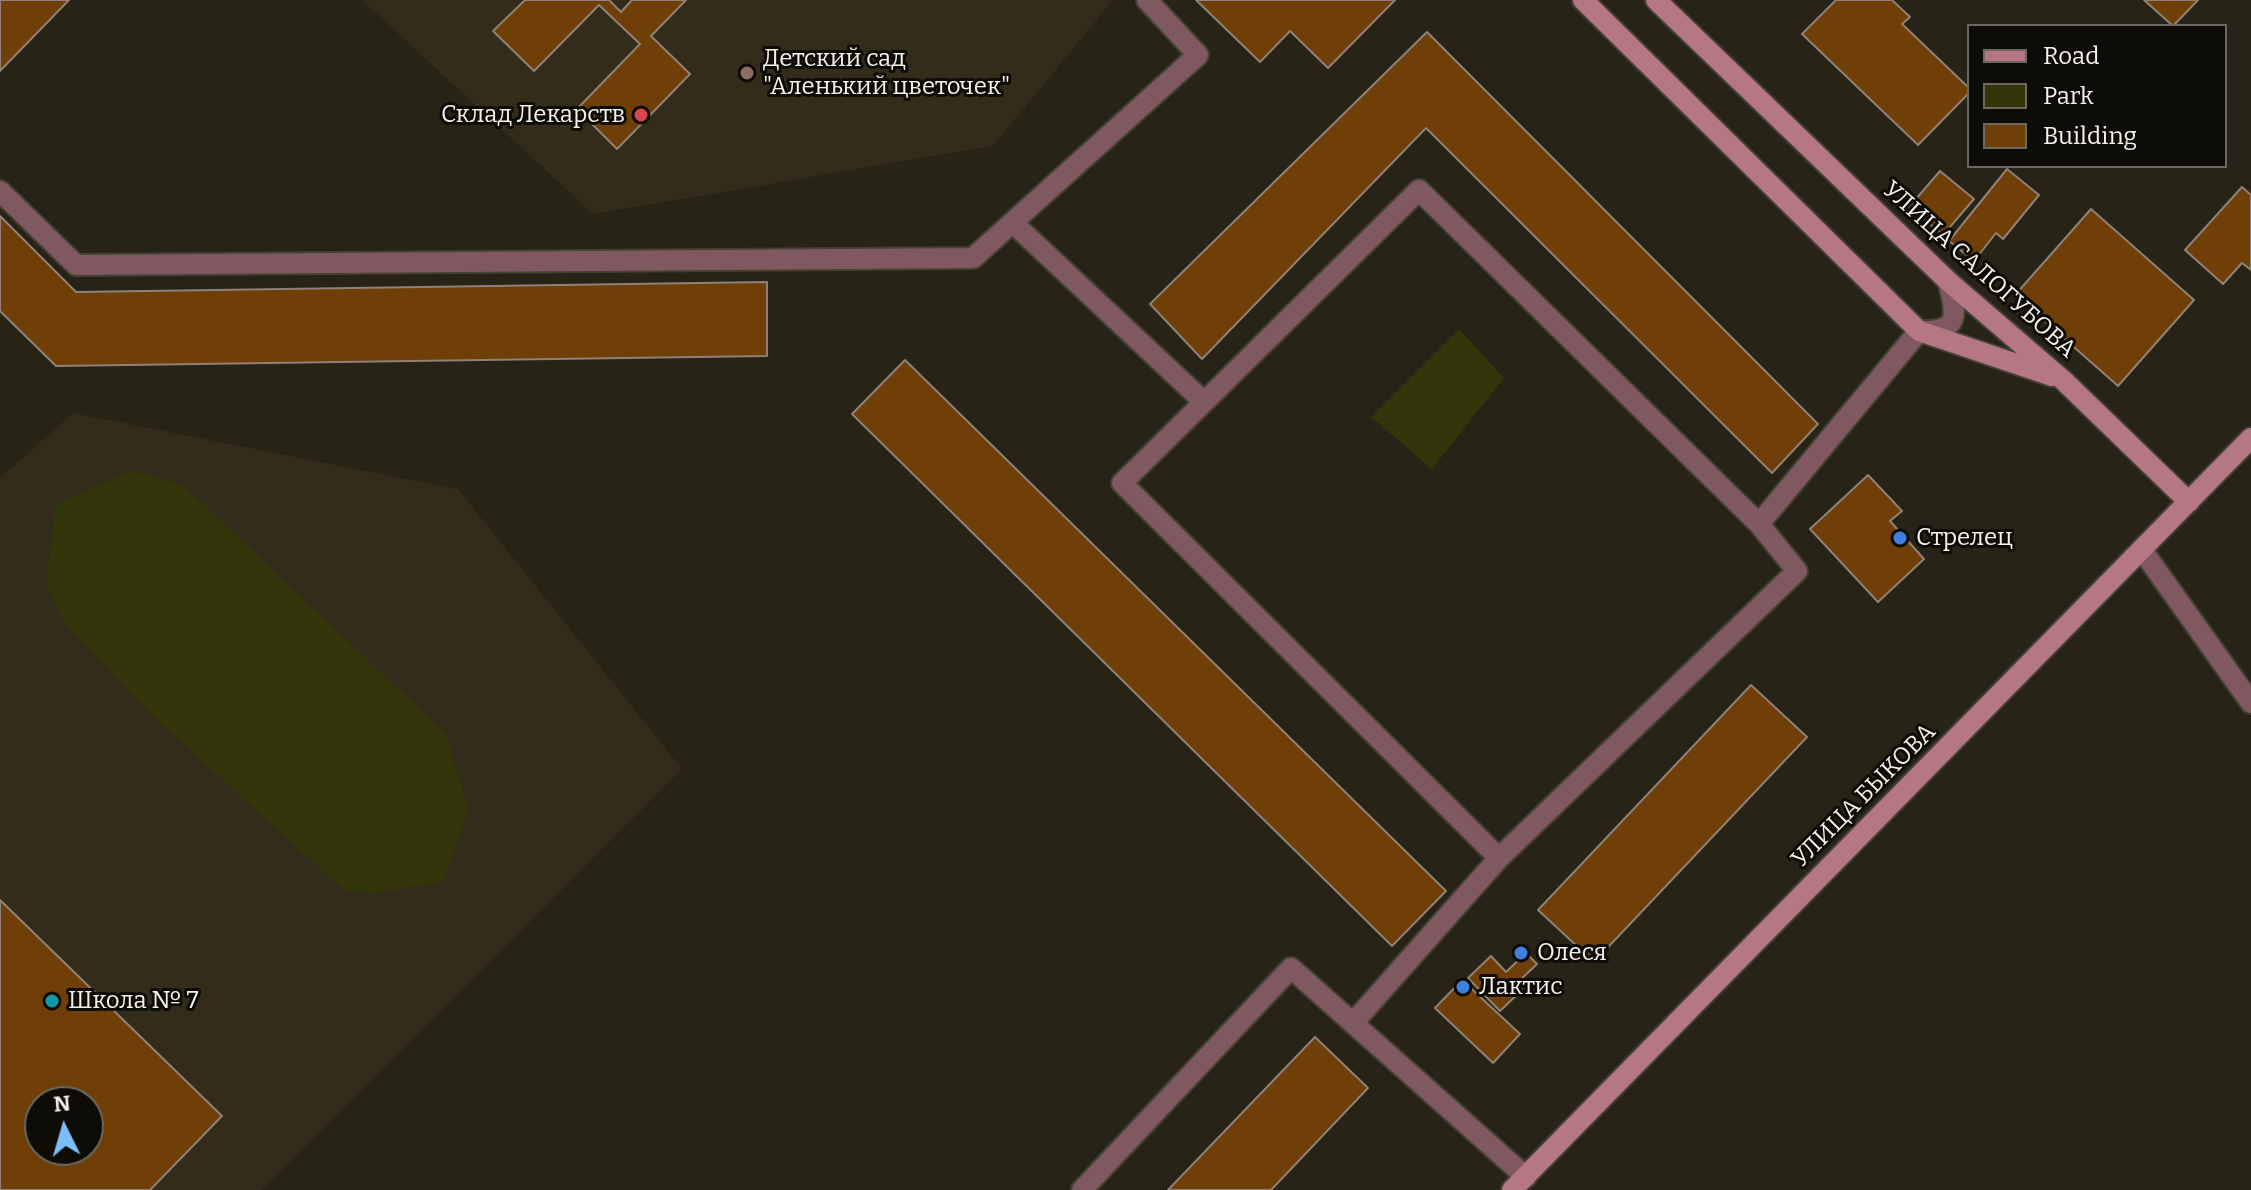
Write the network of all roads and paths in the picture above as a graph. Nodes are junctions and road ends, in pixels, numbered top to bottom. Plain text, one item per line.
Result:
1 (1147, 0) edge
2 (1583, 0) edge
3 (1656, 0) edge
4 (0, 191) edge
5 (1013, 223) junction
6 (1948, 281) junction
7 (1919, 331) junction
8 (2063, 380) junction
9 (1204, 402) junction
10 (2251, 438) edge
11 (2189, 502) junction
12 (1759, 524) junction
13 (2142, 550) junction
14 (2251, 703) edge
15 (1499, 858) junction
16 (1353, 1023) junction
17 (1519, 1183) edge
18 (1082, 1190) edge

1 - 5 street
2 - 7 street, УЛИЦА САЛОГУБОВА
3 - 6 street, УЛИЦА САЛОГУБОВА
4 - 5 street
5 - 9 street
6 - 7 street
6 - 8 street, УЛИЦА САЛОГУБОВА
7 - 8 street, УЛИЦА САЛОГУБОВА
7 - 12 street
8 - 11 street
9 - 12 street
9 - 15 street
10 - 11 street, УЛИЦА БЫКОВА
11 - 13 street, УЛИЦА БЫКОВА
12 - 15 street
13 - 14 street
13 - 17 street, УЛИЦА БЫКОВА
15 - 16 street
16 - 17 street
16 - 18 street

